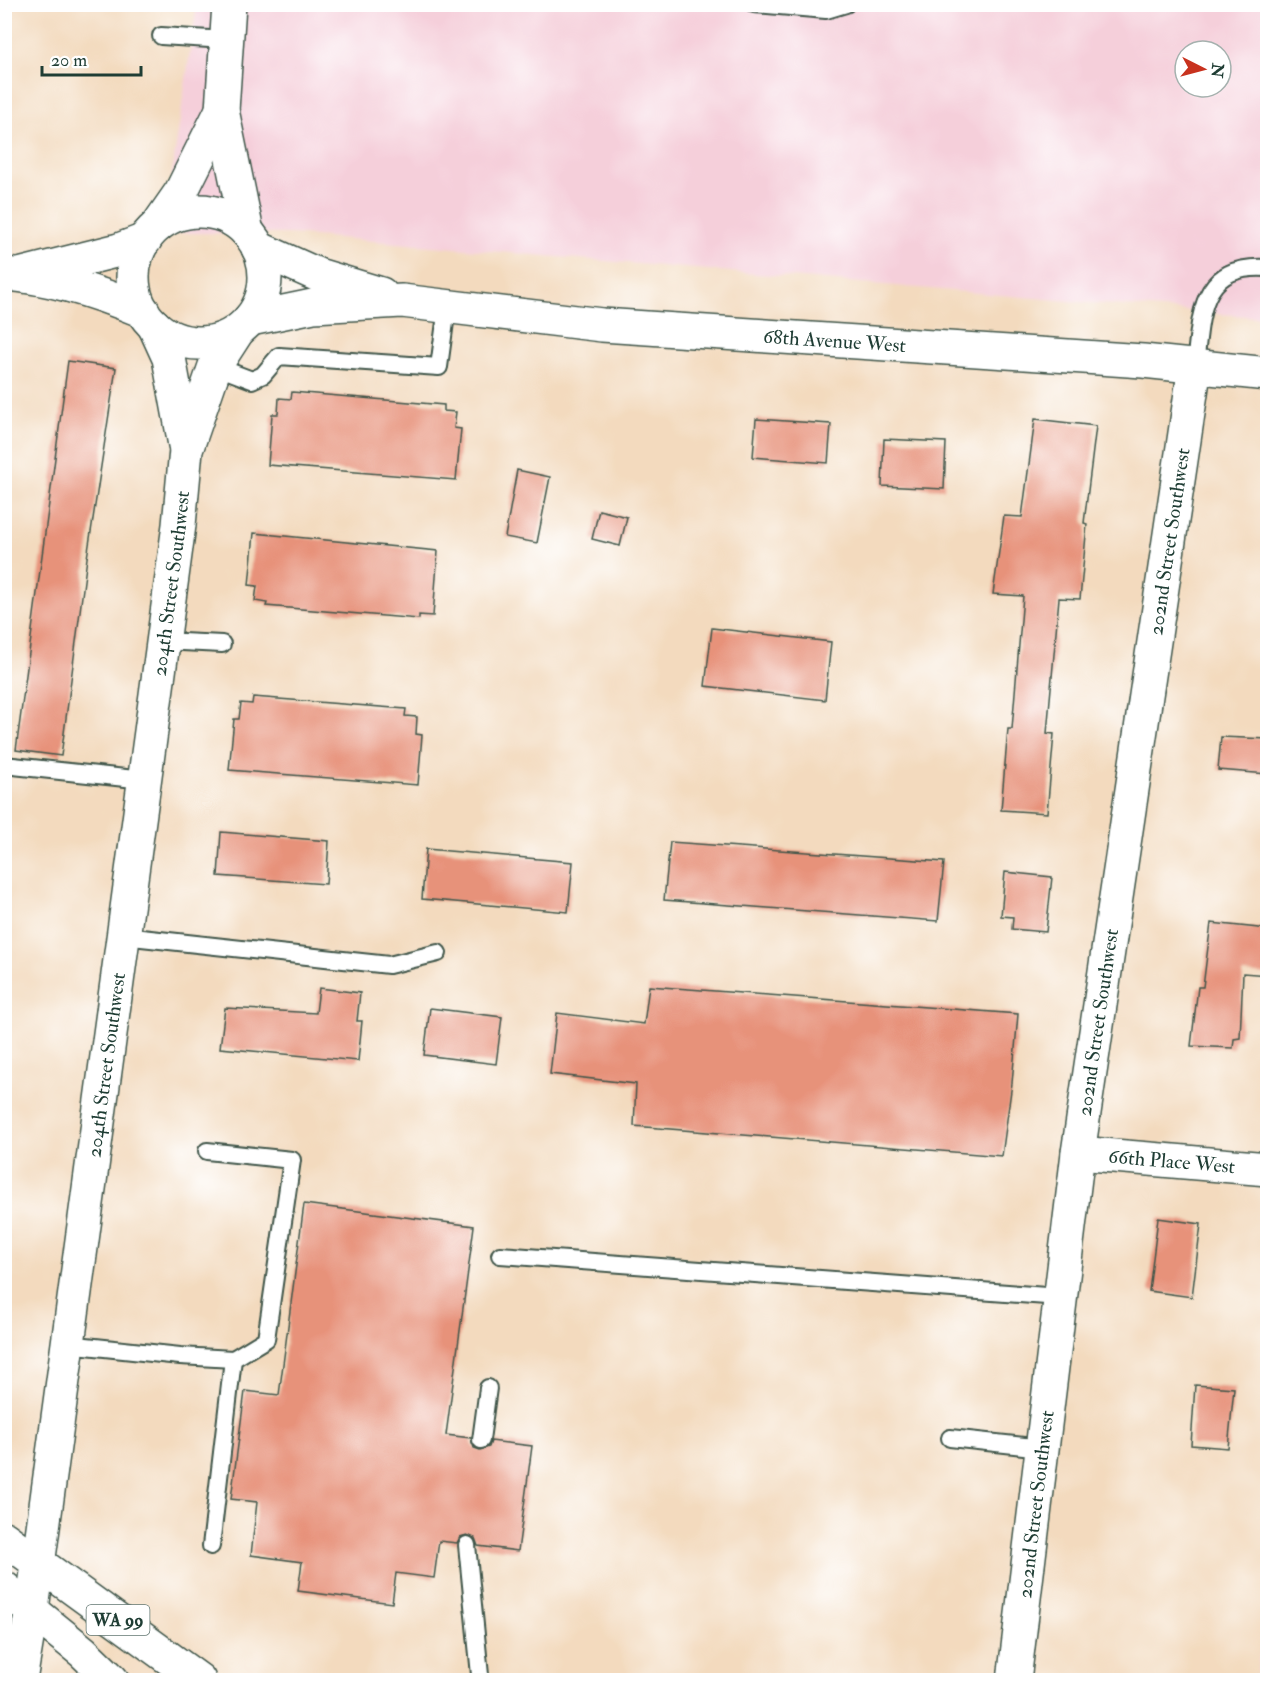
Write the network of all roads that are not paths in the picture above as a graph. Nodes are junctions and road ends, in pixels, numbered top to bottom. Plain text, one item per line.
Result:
1 (229, 4) edge
2 (754, 4) edge
3 (846, 4) edge
4 (161, 36) dead end
5 (226, 40) junction
6 (222, 110) junction
7 (152, 233) junction
8 (253, 240) junction
9 (1268, 268) edge
10 (12, 275) edge
11 (402, 301) junction
12 (447, 307) junction
13 (148, 318) junction
14 (244, 325) junction
15 (215, 366) junction
16 (1195, 366) junction
17 (1268, 374) edge
18 (186, 450) junction
19 (162, 641) junction
20 (222, 645) dead end
21 (4, 765) edge
22 (144, 780) junction
23 (123, 936) junction
24 (438, 953) dead end
25 (207, 1150) dead end
26 (1078, 1153) junction
27 (1268, 1169) edge
28 (500, 1254) dead end
29 (1060, 1297) junction
30 (67, 1344) junction
31 (232, 1359) junction
32 (488, 1388) dead end
33 (950, 1438) dead end
34 (481, 1440) dead end
35 (1042, 1448) junction
36 (4, 1538) edge
37 (467, 1545) dead end
38 (211, 1546) dead end
39 (37, 1560) junction
40 (4, 1588) edge
41 (32, 1609) junction
42 (480, 1675) dead end
43 (21, 1680) edge
44 (112, 1680) edge
45 (199, 1680) edge
46 (1014, 1680) edge

1 - 5 main road
2 - 3 lane
4 - 5 lane
5 - 6 main road
6 - 7 main road
6 - 8 main road
7 - 8 main road
7 - 10 main road
7 - 13 main road
8 - 11 main road, 68th Avenue West
8 - 14 main road
9 - 16 lane
10 - 13 main road
11 - 12 main road, 68th Avenue West
11 - 14 main road, 68th Avenue West
12 - 15 lane
12 - 16 main road, 68th Avenue West
13 - 14 main road
13 - 18 main road, 204th Street Southwest
14 - 15 main road, 204th Street Southwest
15 - 18 main road, 204th Street Southwest
16 - 17 main road, 68th Avenue West
16 - 26 main road, 202nd Street Southwest
18 - 19 main road, 204th Street Southwest
19 - 20 lane
19 - 22 main road, 204th Street Southwest
21 - 22 lane
22 - 23 main road, 204th Street Southwest
23 - 24 lane
23 - 30 main road, 204th Street Southwest
25 - 31 lane
26 - 27 main road, 66th Place West
26 - 29 main road, 202nd Street Southwest
28 - 29 lane
29 - 35 main road, 202nd Street Southwest
30 - 31 lane
30 - 39 main road, 204th Street Southwest
31 - 38 lane
32 - 34 lane
33 - 35 lane
35 - 46 main road, 202nd Street Southwest
36 - 39 main road, WA 99
37 - 42 lane
39 - 41 main road, 204th Street Southwest
39 - 45 main road, WA 99
40 - 41 main road, WA 99
41 - 43 main road, 204th Street Southwest
41 - 44 main road, WA 99

